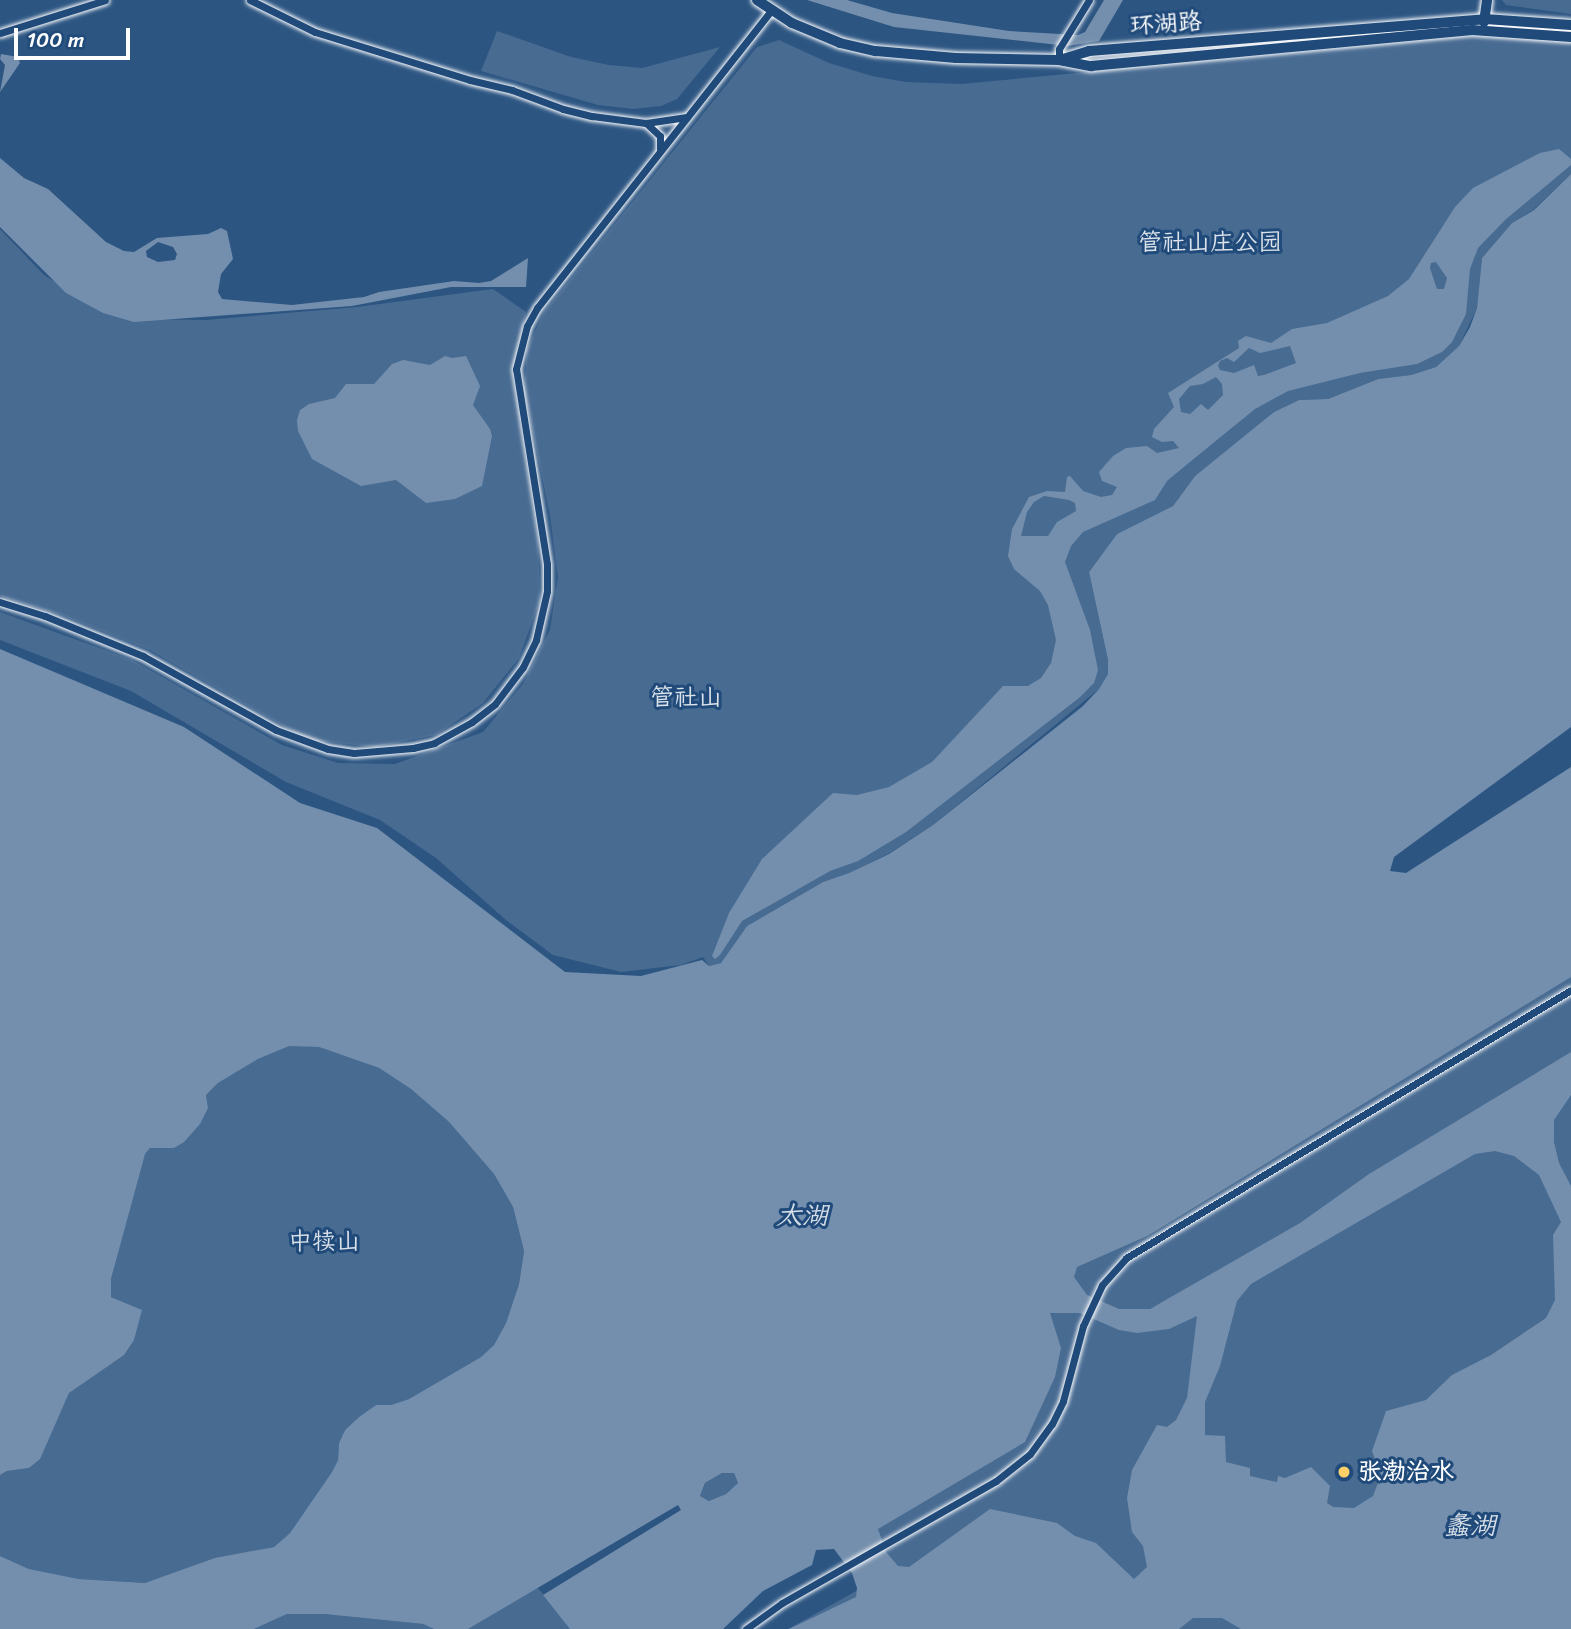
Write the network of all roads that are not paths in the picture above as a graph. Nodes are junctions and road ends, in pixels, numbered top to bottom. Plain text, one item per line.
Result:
1 (104, 0) edge
2 (250, 0) edge
3 (757, 0) edge
4 (1089, 0) edge
5 (1487, 0) edge
6 (770, 12) junction
7 (1484, 24) junction
8 (1571, 25) edge
9 (0, 33) edge
10 (1571, 37) edge
11 (1059, 54) junction
12 (687, 117) junction
13 (646, 122) junction
14 (659, 155) junction
15 (0, 602) edge
16 (1571, 989) edge
17 (746, 1629) edge

1 - 9 street
2 - 13 street
3 - 6 street, 环湖路
4 - 11 street
5 - 7 street
6 - 11 street, 环湖路
6 - 12 street
7 - 8 street, 环湖路
7 - 10 street, 环湖路
7 - 11 street, 环湖路
12 - 13 street
12 - 14 street
13 - 14 street
14 - 15 street
16 - 17 street

